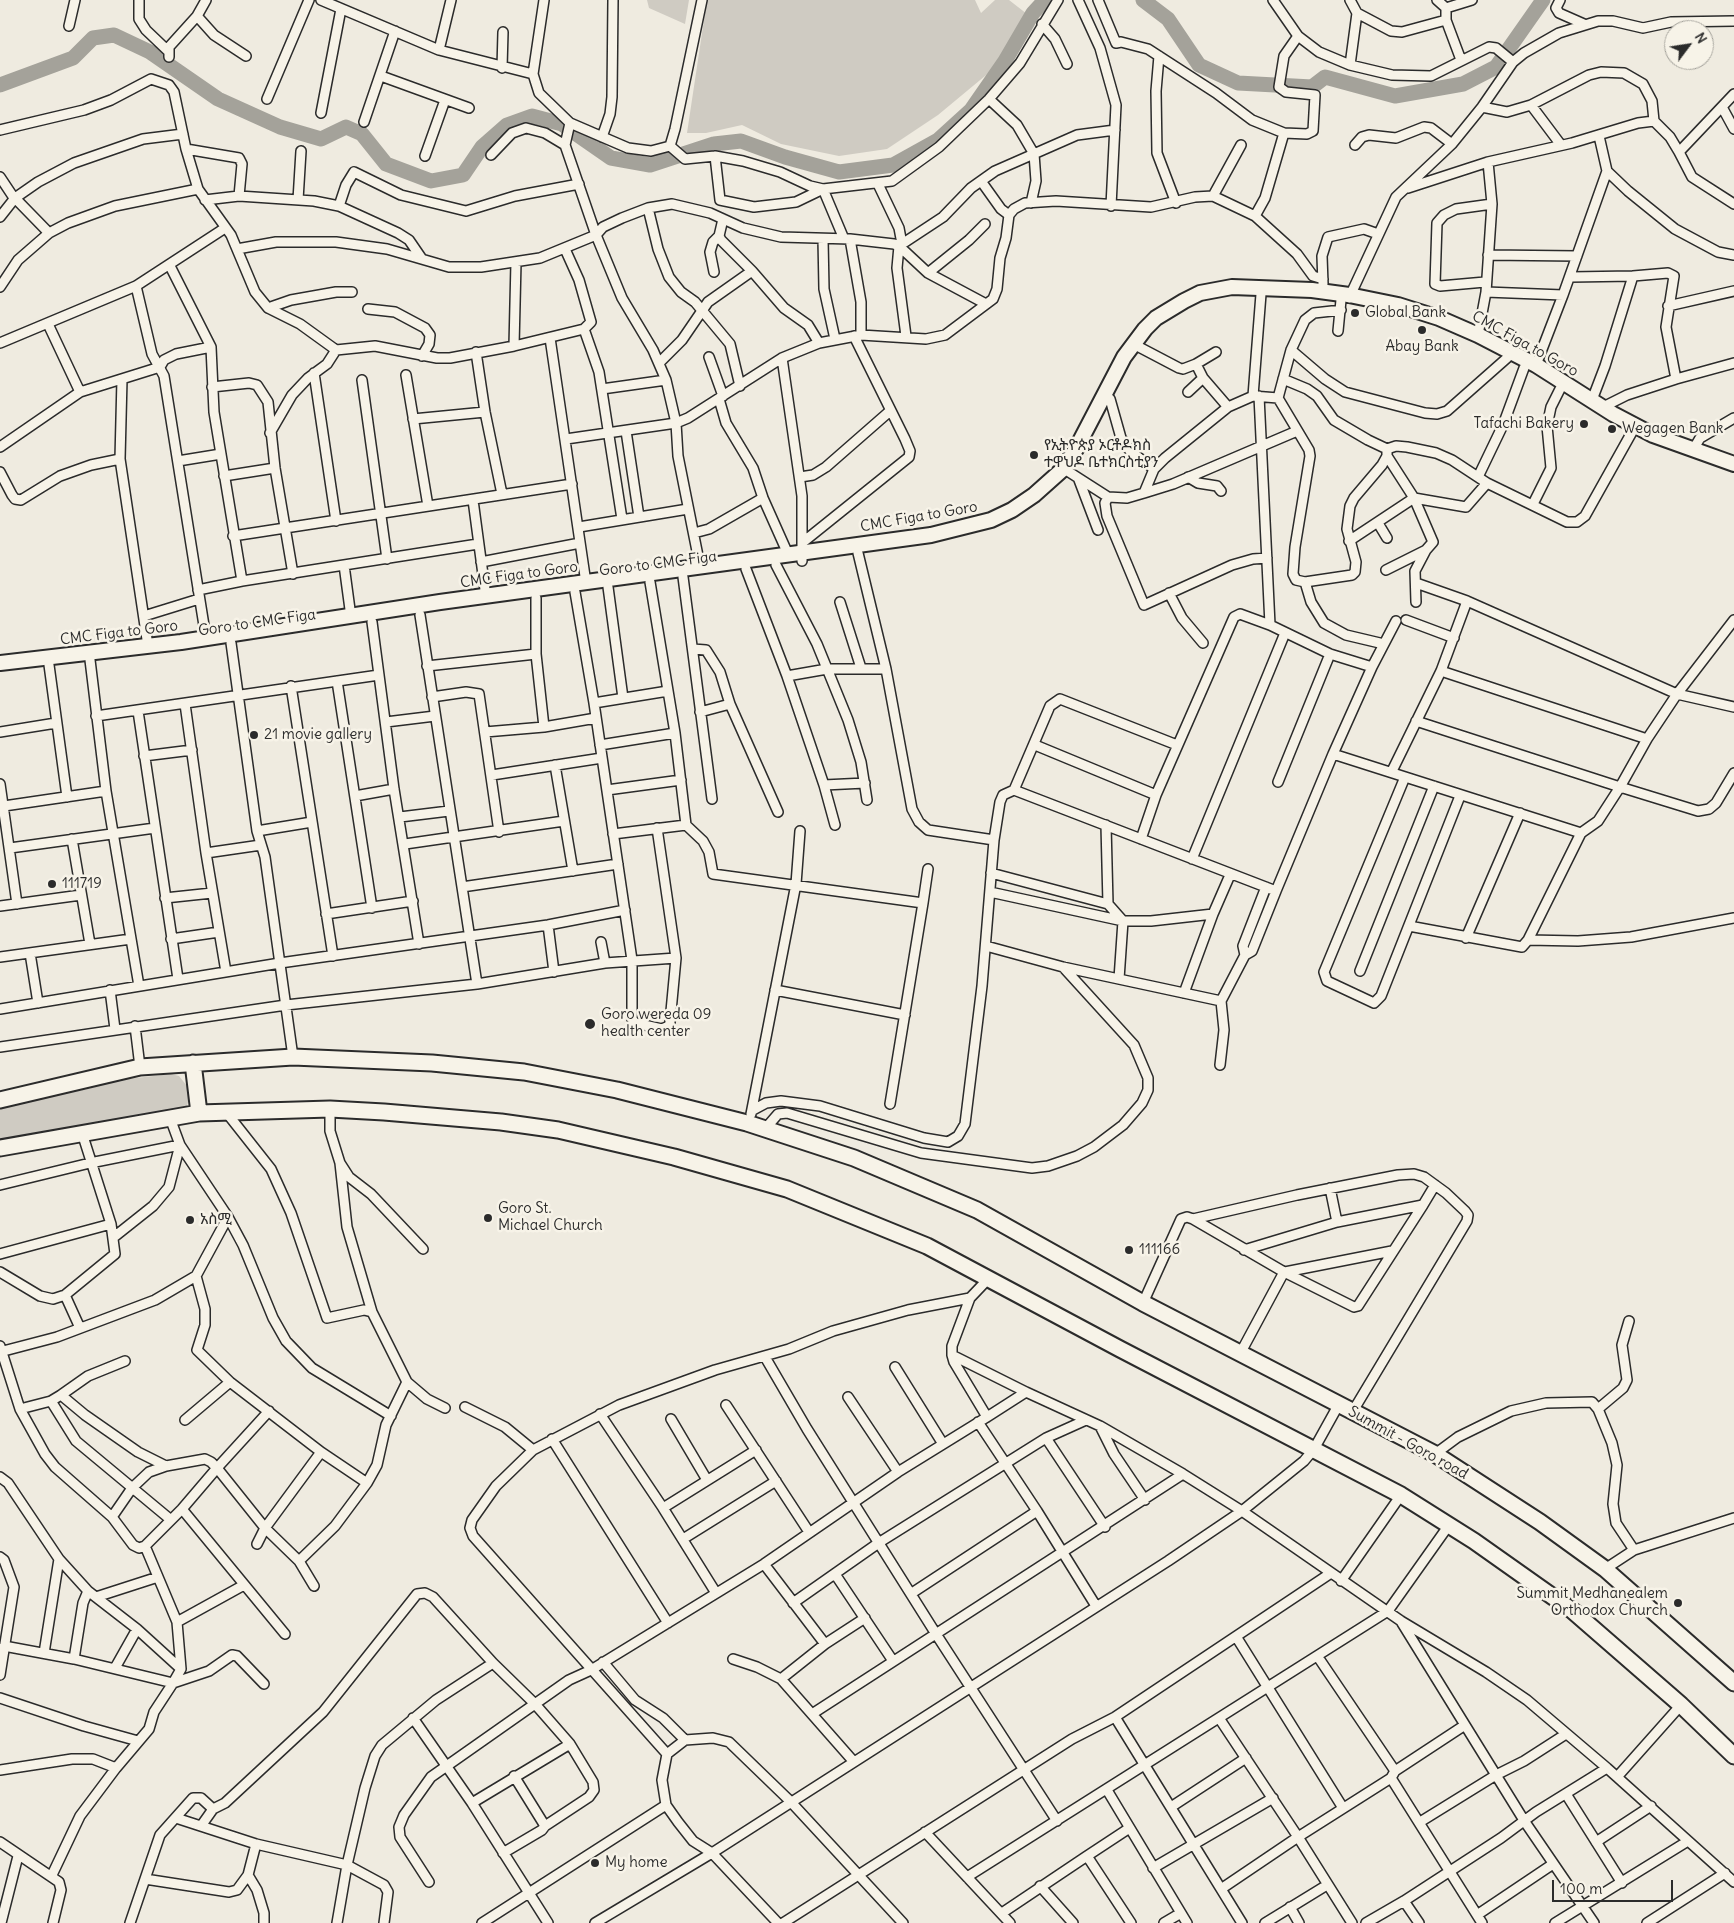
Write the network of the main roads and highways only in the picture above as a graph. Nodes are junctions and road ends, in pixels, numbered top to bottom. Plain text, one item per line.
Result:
1 (1322, 289) junction
2 (1345, 301) junction
3 (1530, 367) junction
4 (1730, 468) edge
5 (798, 552) junction
6 (0, 663) edge
7 (0, 671) edge
8 (193, 1063) junction
9 (0, 1100) edge
10 (199, 1113) junction
11 (0, 1148) edge
12 (1734, 1683) edge
13 (1734, 1756) edge

1 - 2 main road, CMC Figa to Goro
1 - 5 main road, CMC Figa to Goro
1 - 5 main road, Goro to CMC Figa
2 - 3 main road
2 - 3 main road, CMC Figa to Goro
3 - 4 main road, CMC Figa to Goro
3 - 4 main road
5 - 6 main road, CMC Figa to Goro
5 - 7 main road, Goro to CMC Figa
8 - 9 highway, Summit - Goro road
8 - 10 highway
8 - 12 highway, Summit - Goro road
10 - 11 highway
10 - 13 highway

